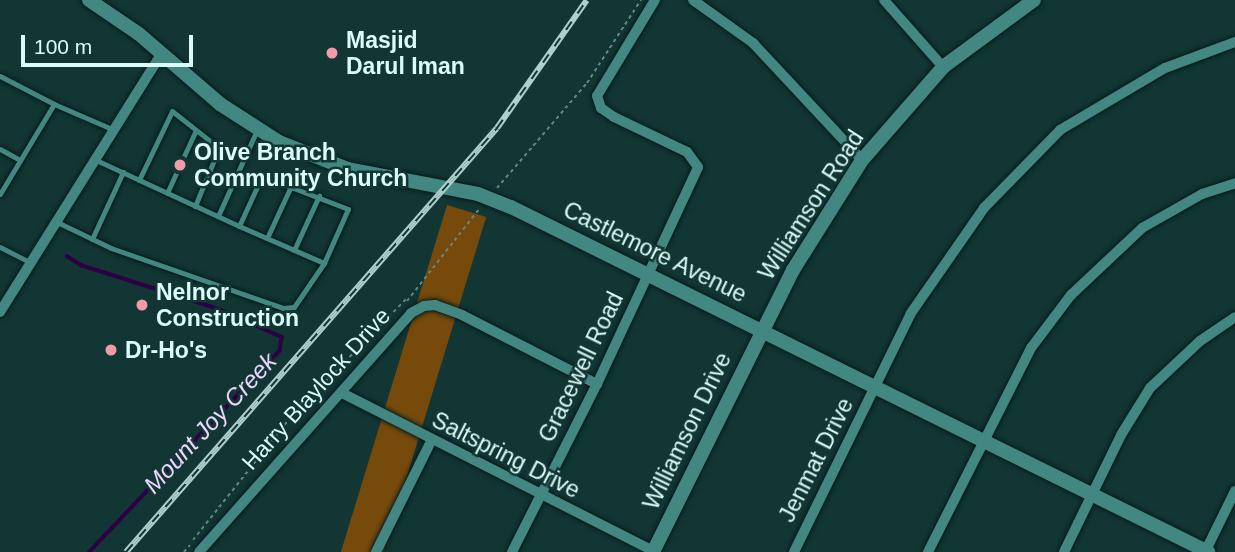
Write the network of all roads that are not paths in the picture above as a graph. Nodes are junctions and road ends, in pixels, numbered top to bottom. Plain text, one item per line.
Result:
1 (89, 0) edge
2 (655, 0) edge
3 (693, 0) edge
4 (884, 0) edge
5 (1034, 0) edge
6 (1235, 42) edge
7 (162, 53) junction
8 (943, 68) junction
9 (0, 76) edge
10 (54, 104) junction
11 (114, 130) junction
12 (195, 130) junction
13 (258, 130) junction
14 (0, 149) edge
15 (20, 160) junction
16 (96, 160) junction
17 (862, 160) junction
18 (123, 172) junction
19 (139, 180) junction
20 (1235, 183) edge
21 (291, 186) junction
22 (167, 193) junction
23 (0, 194) edge
24 (320, 196) junction
25 (195, 206) junction
26 (218, 216) junction
27 (57, 222) junction
28 (239, 226) junction
29 (92, 239) junction
30 (267, 239) junction
31 (0, 247) edge
32 (294, 250) junction
33 (31, 263) junction
34 (324, 263) junction
35 (649, 275) junction
36 (0, 312) edge
37 (1235, 317) edge
38 (761, 330) junction
39 (597, 384) junction
40 (876, 388) junction
41 (342, 393) junction
42 (431, 441) junction
43 (985, 441) junction
44 (1235, 491) edge
45 (1092, 494) junction
46 (540, 496) junction
47 (653, 551) edge
48 (1206, 551) edge
49 (199, 552) edge
50 (376, 552) edge
51 (512, 552) edge
52 (794, 552) edge
53 (928, 552) edge
54 (1064, 552) edge

1 - 7 street, Castlemore Avenue
2 - 35 street, Gracewell Road
3 - 17 street
4 - 8 street
5 - 8 street, Williamson Road
6 - 40 street, Jenmat Drive
7 - 11 street
7 - 13 street, Castlemore Avenue
8 - 17 street, Williamson Road
9 - 10 lane
10 - 11 lane
10 - 15 lane
11 - 16 street
12 - 19 lane
12 - 22 lane
12 - 25 lane
13 - 26 lane
13 - 35 street, Castlemore Avenue
14 - 15 lane
15 - 23 lane
16 - 18 lane
16 - 27 street
17 - 38 street, Williamson Road
18 - 19 lane
18 - 29 lane
19 - 22 lane
20 - 43 street
21 - 24 lane
21 - 28 lane
21 - 30 lane
22 - 25 lane
24 - 32 lane
24 - 34 lane
25 - 26 lane
26 - 28 lane
27 - 29 lane
27 - 33 street
28 - 30 lane
29 - 34 lane
30 - 32 lane
31 - 33 lane
32 - 34 lane
33 - 36 street
35 - 38 street, Castlemore Avenue
35 - 39 street, Gracewell Road
37 - 45 street
38 - 40 street, Castlemore Avenue
38 - 47 street, Williamson Drive
39 - 41 street, Harry Blaylock Drive
39 - 46 street, Gracewell Road
40 - 43 street, Castlemore Avenue
40 - 52 street, Jenmat Drive
41 - 42 street, Saltspring Drive
41 - 49 street, Harry Blaylock Drive
42 - 46 street, Saltspring Drive
42 - 50 street
43 - 45 street, Castlemore Avenue
43 - 53 street
44 - 48 street
45 - 48 street, Castlemore Avenue
45 - 54 street
46 - 47 street, Saltspring Drive
46 - 51 street, Gracewell Road

